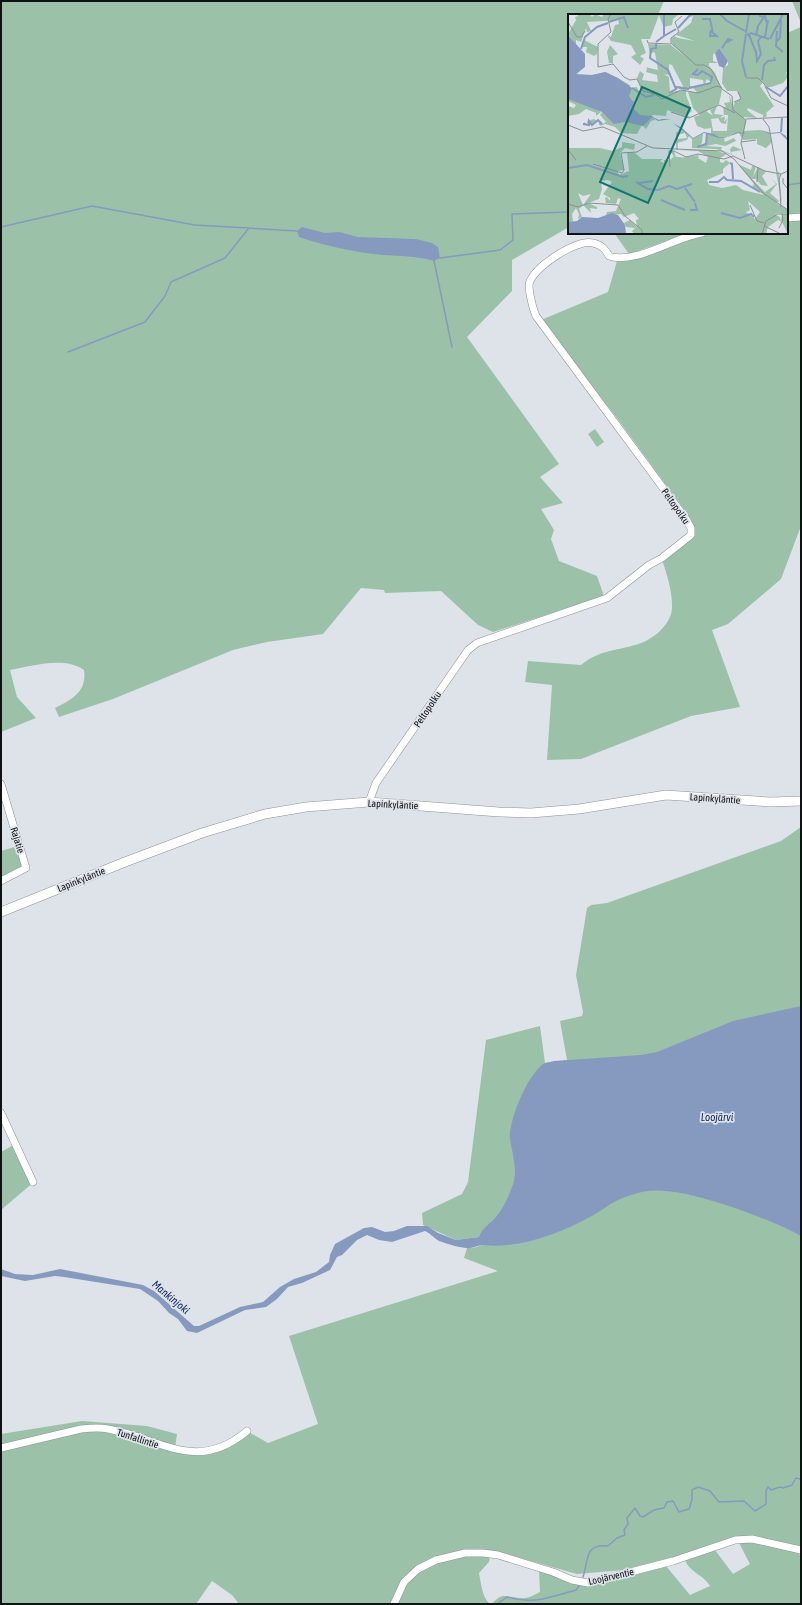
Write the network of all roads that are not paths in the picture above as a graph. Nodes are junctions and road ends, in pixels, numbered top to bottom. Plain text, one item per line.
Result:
1 (801, 217) edge
2 (788, 218) edge
3 (699, 234) edge
4 (1, 784) edge
5 (801, 801) edge
6 (369, 802) junction
7 (1, 882) edge
8 (1, 912) edge
9 (1, 1113) edge
10 (33, 1182) dead end
11 (247, 1431) dead end
12 (1, 1448) edge
13 (801, 1550) edge
14 (394, 1604) edge

1 - 2 street
3 - 6 street, Peltopolku
4 - 7 street, Rajatie
5 - 6 main road, Lapinkyläntie
6 - 8 main road, Lapinkyläntie
9 - 10 street
11 - 12 street, Tunfallintie
13 - 14 street, Loojärventie

